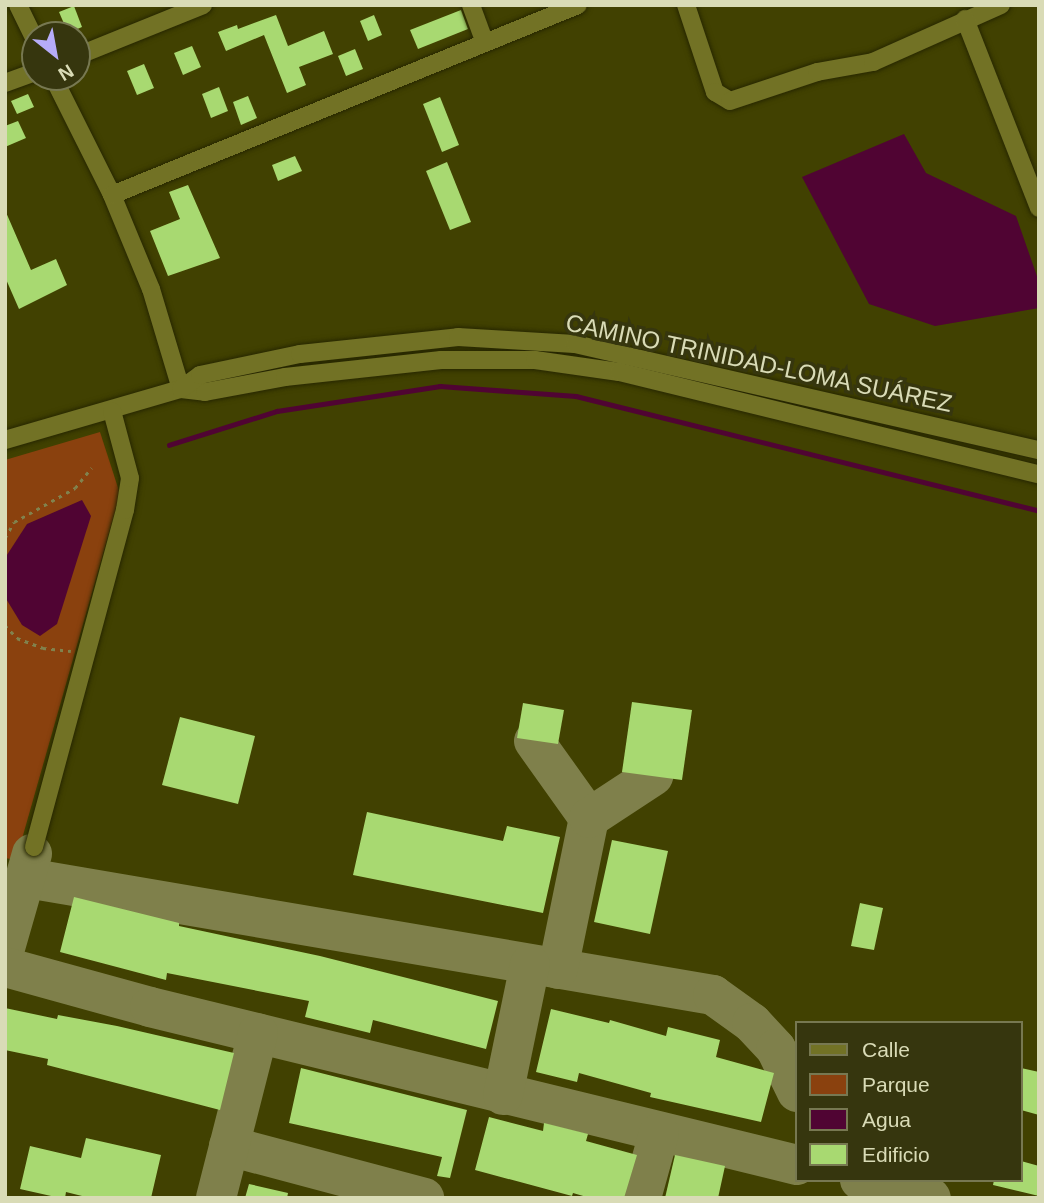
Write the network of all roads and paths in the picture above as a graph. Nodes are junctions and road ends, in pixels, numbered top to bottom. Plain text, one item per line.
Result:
1 (18, 5) edge
2 (203, 5) edge
3 (471, 5) edge
4 (578, 5) edge
5 (686, 5) edge
6 (1001, 5) edge
7 (965, 19) junction
8 (26, 21) edge
9 (485, 43) junction
10 (91, 50) edge
11 (60, 91) edge
12 (113, 195) junction
13 (1039, 208) edge
14 (181, 389) junction
15 (112, 411) junction
16 (5, 440) edge
17 (1039, 450) edge
18 (91, 468) dead end
19 (1039, 474) edge
20 (5, 538) edge
21 (5, 625) edge
22 (88, 653) junction
23 (34, 847) dead end

1 - 8 street
2 - 10 street
3 - 9 street
4 - 9 street
5 - 7 street
6 - 7 street
7 - 13 street
9 - 12 street
11 - 12 street
12 - 14 street
14 - 15 street, CAMINO TRINIDAD-LOMA SUÁREZ
14 - 17 street, CAMINO TRINIDAD-LOMA SUÁREZ
14 - 19 street, CAMINO TRINIDAD-LOMA SUÁREZ
15 - 16 street, CAMINO TRINIDAD-LOMA SUÁREZ
15 - 22 street
18 - 20 path
21 - 22 path
22 - 23 street

